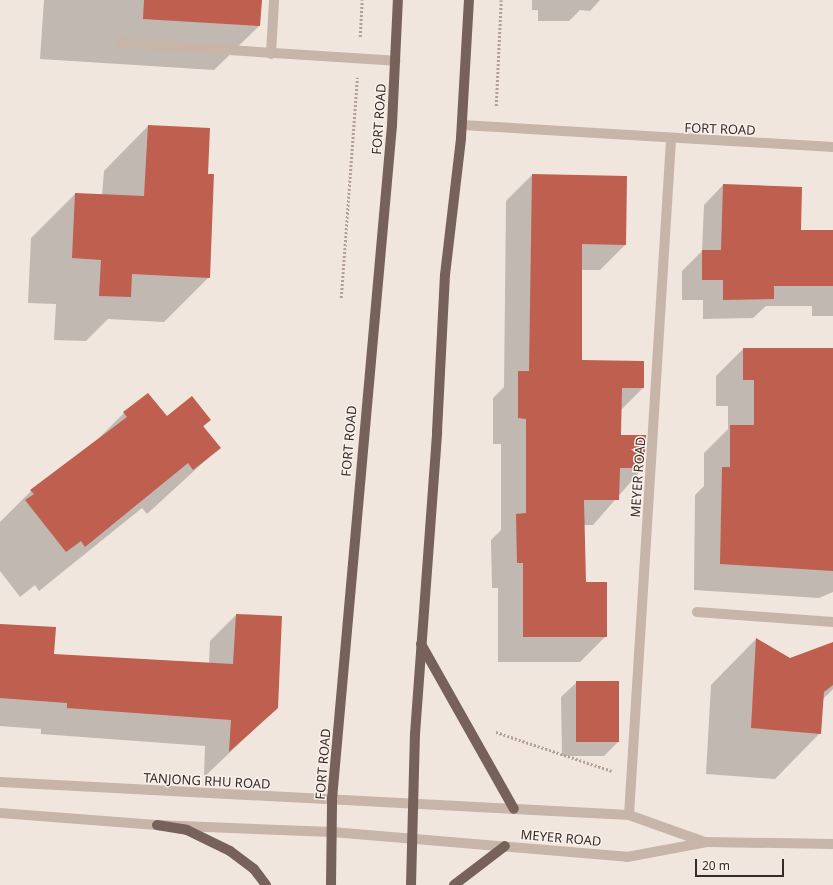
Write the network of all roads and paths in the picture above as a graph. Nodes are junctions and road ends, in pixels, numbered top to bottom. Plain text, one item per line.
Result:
1 (274, 0) edge
2 (362, 0) edge
3 (398, 0) edge
4 (469, 0) edge
5 (501, 0) edge
6 (120, 43) dead end
7 (271, 54) junction
8 (358, 61) junction
9 (395, 61) junction
10 (462, 125) junction
11 (492, 129) junction
12 (672, 140) junction
13 (833, 147) edge
14 (341, 298) dead end
15 (697, 612) dead end
16 (833, 622) edge
17 (420, 644) junction
18 (496, 732) dead end
19 (632, 778) junction
20 (0, 782) edge
21 (332, 799) junction
22 (412, 803) junction
23 (514, 809) junction
24 (0, 813) edge
25 (629, 815) junction
26 (157, 825) junction
27 (332, 832) junction
28 (411, 839) junction
29 (707, 842) junction
30 (833, 844) edge
31 (505, 846) junction
32 (266, 885) edge
33 (331, 885) edge
34 (411, 885) edge
35 (454, 885) edge

1 - 7 street
2 - 8 path
3 - 9 main road, FORT ROAD
4 - 10 main road
5 - 11 path
6 - 7 street
7 - 8 street
8 - 9 street
8 - 14 path
9 - 21 main road, FORT ROAD
10 - 11 street, FORT ROAD
10 - 17 main road
11 - 12 street, FORT ROAD
12 - 13 street, FORT ROAD
12 - 19 street, MEYER ROAD
15 - 16 street
17 - 22 main road
17 - 23 main road
18 - 19 path
19 - 25 street, MEYER ROAD
20 - 21 street, TANJONG RHU ROAD
21 - 22 street, TANJONG RHU ROAD
21 - 27 main road, FORT ROAD
22 - 23 street, MEYER ROAD
22 - 28 main road
23 - 25 street, MEYER ROAD
24 - 26 street
25 - 29 street, MEYER ROAD
26 - 27 street
26 - 32 main road
27 - 28 street
27 - 33 main road, FORT ROAD
28 - 31 street, MEYER ROAD
28 - 34 main road
29 - 30 street, MEYER ROAD
29 - 31 street, MEYER ROAD
31 - 35 main road

